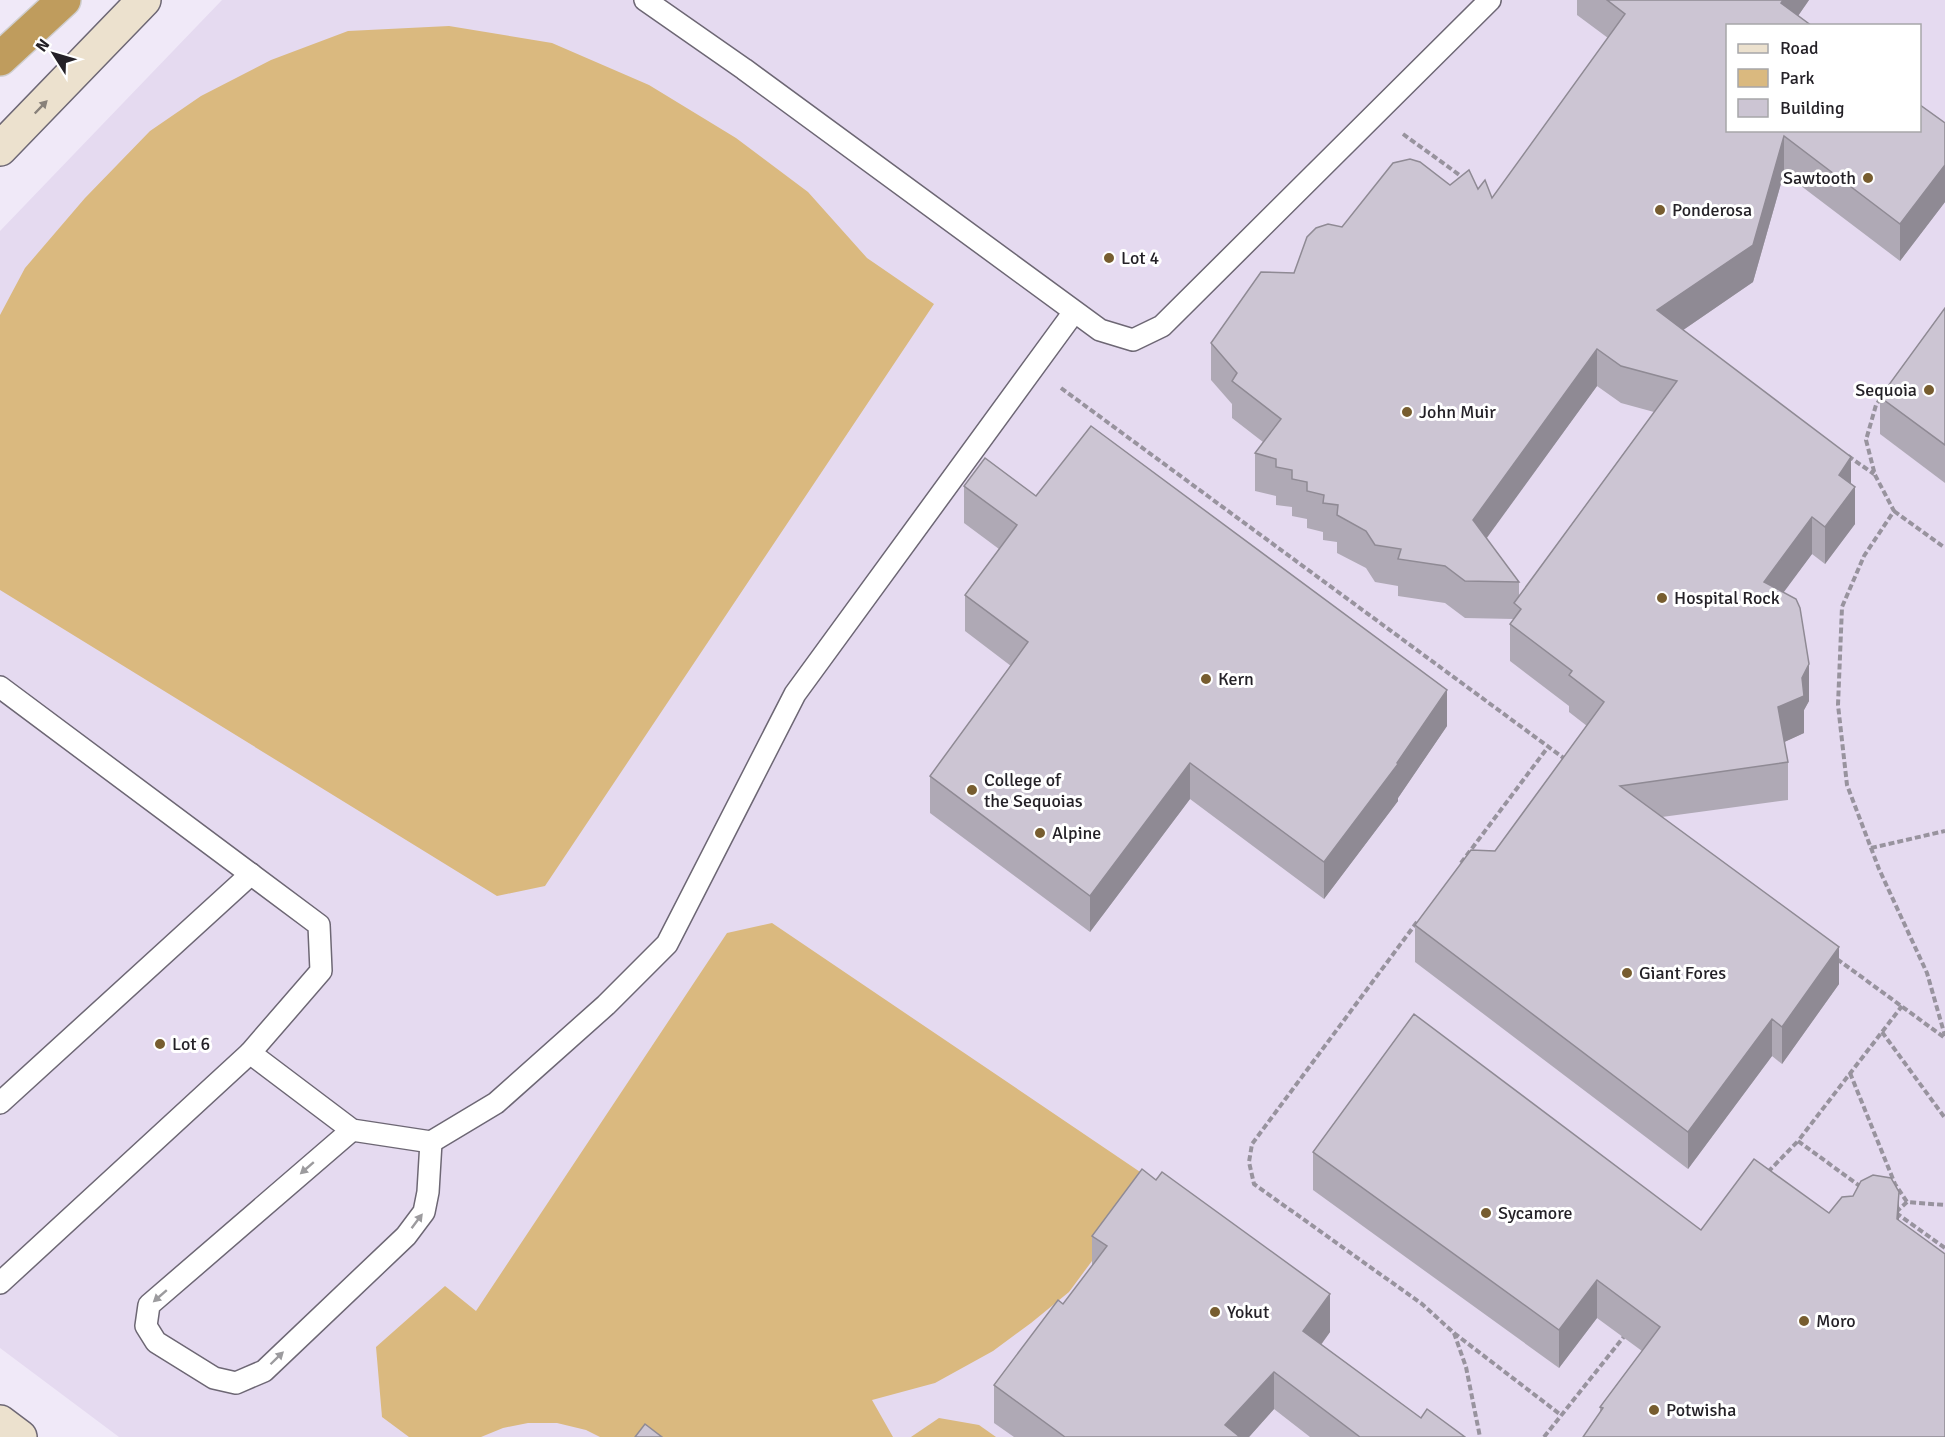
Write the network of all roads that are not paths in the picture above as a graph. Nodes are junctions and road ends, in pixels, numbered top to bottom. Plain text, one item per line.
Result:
1 (64, 0) edge
2 (144, 0) edge
3 (645, 0) edge
4 (1490, 0) edge
5 (0, 59) edge
6 (0, 149) edge
7 (1074, 312) junction
8 (0, 687) edge
9 (250, 874) junction
10 (250, 1053) junction
11 (0, 1103) edge
12 (352, 1130) junction
13 (431, 1142) junction
14 (0, 1283) edge
15 (0, 1422) edge
16 (20, 1437) edge

1 - 5 highway
6 -> 2 main road
3 - 7 lane
4 - 7 lane
7 - 13 lane
8 - 9 lane
9 - 10 lane
9 - 11 lane
10 - 12 lane
10 - 14 lane
12 - 13 lane
12 -> 13 lane
15 - 16 main road

